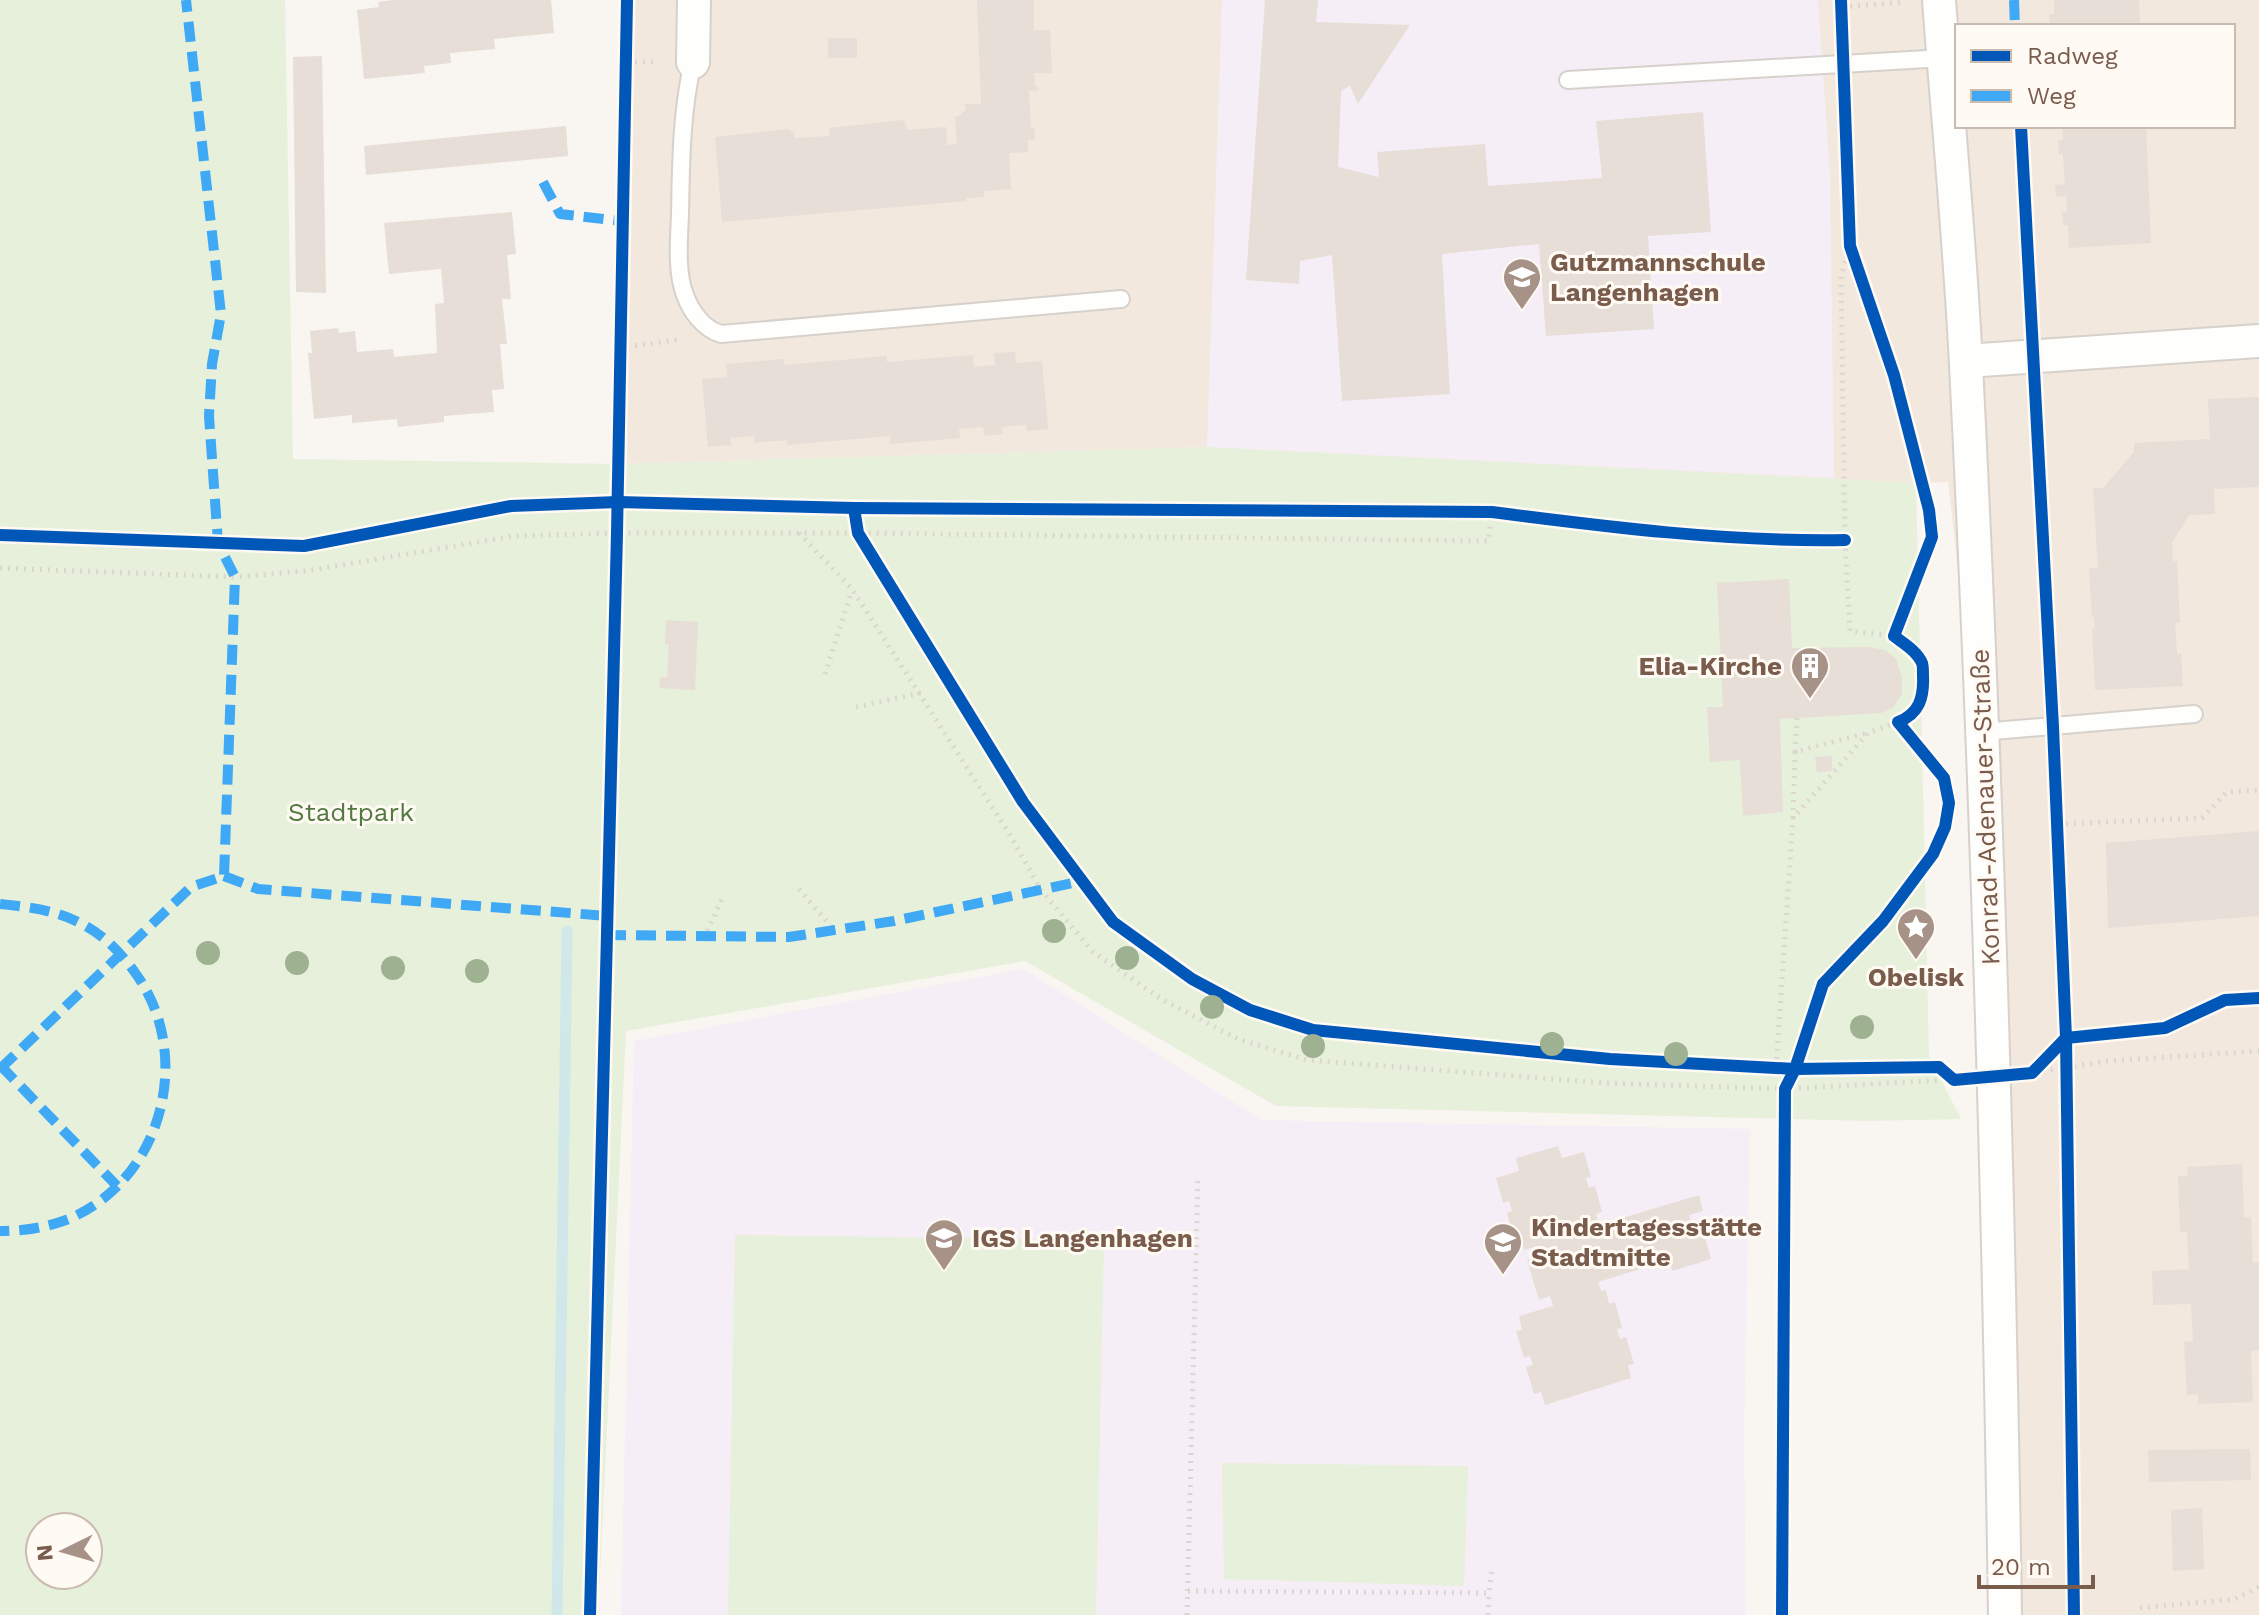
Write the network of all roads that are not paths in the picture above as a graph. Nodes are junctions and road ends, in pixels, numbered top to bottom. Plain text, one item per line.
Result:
1 (694, 0) edge
2 (1939, 0) edge
3 (1944, 58) junction
4 (693, 62) joint
5 (1568, 80) dead end
6 (1121, 299) dead end
7 (2259, 341) edge
8 (1966, 361) junction
9 (2194, 714) dead end
10 (1982, 732) junction
11 (2005, 1615) edge

1 - 4 street
2 - 3 street, Konrad-Adenauer-Straße
3 - 5 lane
3 - 8 street, Konrad-Adenauer-Straße
4 - 6 lane
7 - 8 street
8 - 10 street, Konrad-Adenauer-Straße
9 - 10 lane
10 - 11 street, Konrad-Adenauer-Straße

